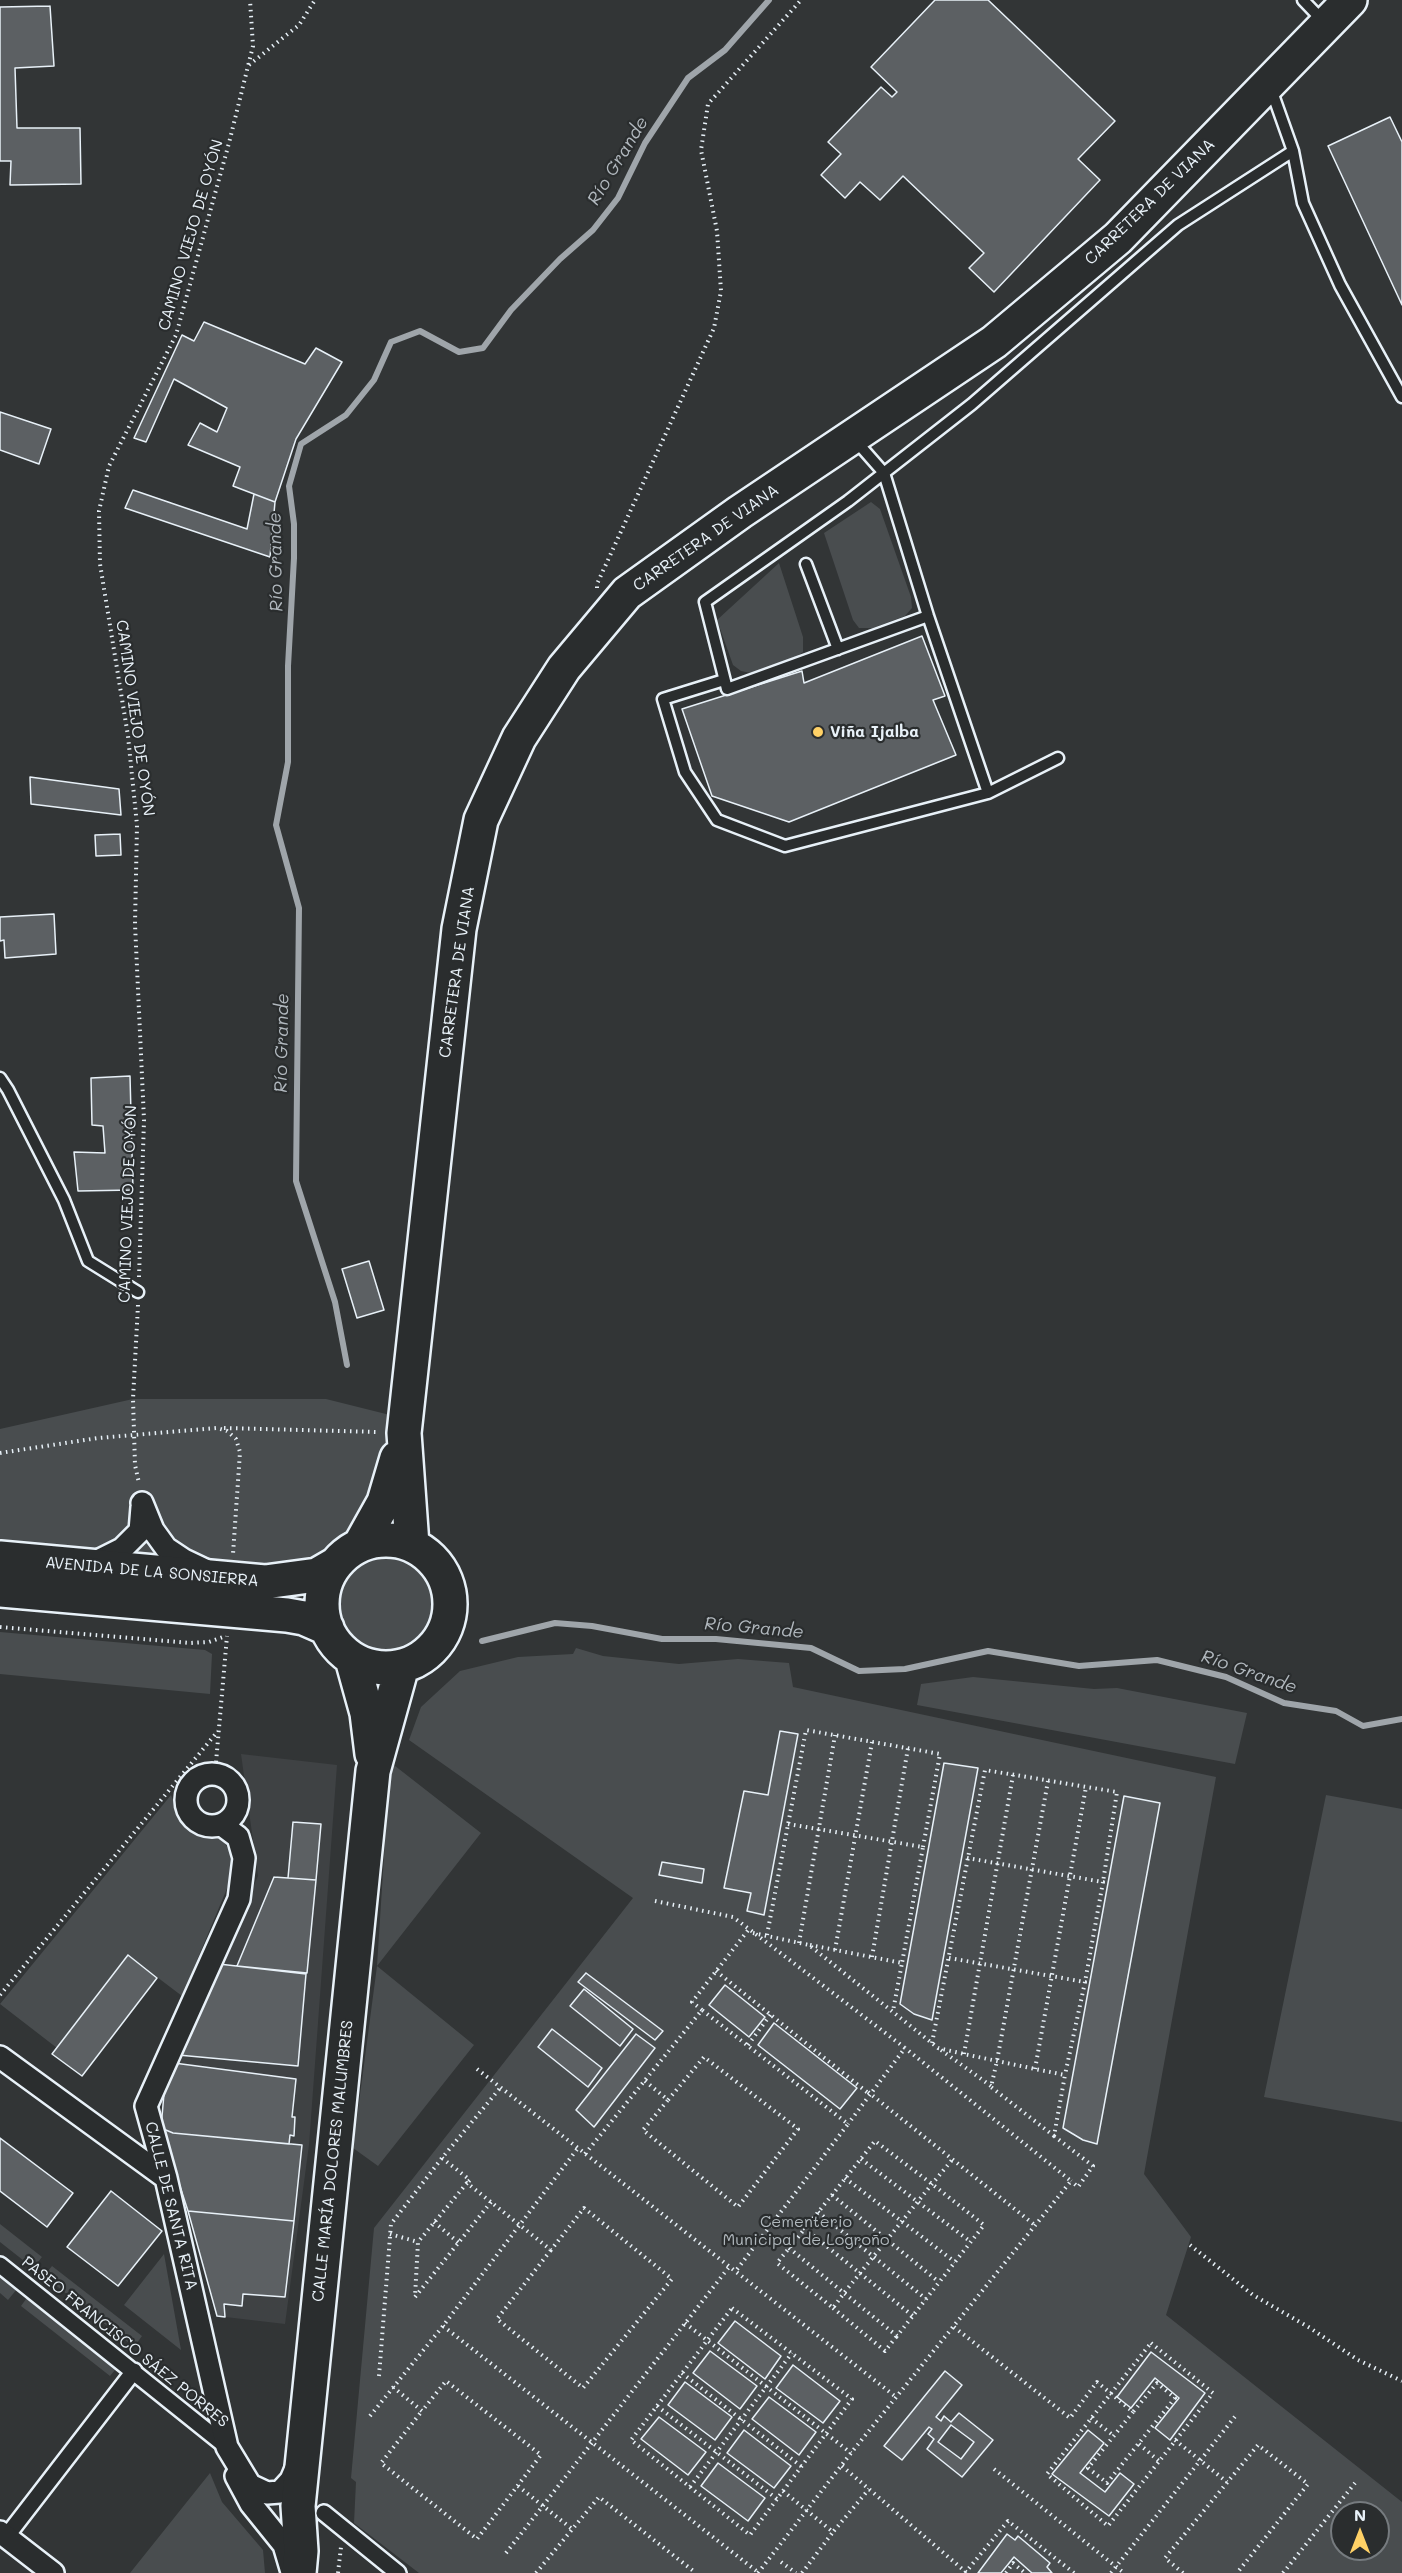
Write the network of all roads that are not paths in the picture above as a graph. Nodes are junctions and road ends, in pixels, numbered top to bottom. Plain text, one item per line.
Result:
1 (1304, 0) edge
2 (1350, 0) edge
3 (1326, 24) junction
4 (1269, 83) junction
5 (1293, 151) junction
6 (1402, 397) edge
7 (853, 438) junction
8 (884, 473) junction
9 (806, 564) dead end
10 (928, 616) junction
11 (838, 649) junction
12 (724, 680) junction
13 (1058, 758) dead end
14 (988, 793) junction
15 (0, 1078) edge
16 (138, 1292) road end
17 (404, 1433) junction
18 (412, 1545) junction
19 (348, 1555) junction
20 (0, 1558) edge
21 (89, 1566) junction
22 (0, 1590) edge
23 (228, 1598) junction
24 (327, 1628) junction
25 (352, 1659) junction
26 (402, 1666) junction
27 (373, 1771) junction
28 (222, 1825) junction
29 (0, 2057) edge
30 (166, 2178) junction
31 (0, 2265) edge
32 (134, 2371) junction
33 (304, 2445) junction
34 (227, 2447) junction
35 (324, 2513) dead end
36 (3, 2535) edge
37 (300, 2568) edge
38 (53, 2573) edge
39 (398, 2573) edge

1 - 3 lane
2 - 3 main road, CARRETERA DE VIANA
3 - 4 main road, CARRETERA DE VIANA
4 - 5 lane
4 - 7 main road, CARRETERA DE VIANA
5 - 6 lane
5 - 8 lane
7 - 8 lane
7 - 17 main road, CARRETERA DE VIANA
8 - 10 lane
8 - 12 lane
9 - 11 lane
10 - 11 lane
10 - 14 lane
11 - 12 lane
12 - 14 lane
13 - 14 lane
15 - 16 lane
17 - 18 main road, CARRETERA DE VIANA
17 - 19 main road, CARRETERA DE VIANA
18 - 19 main road
18 - 26 main road
19 - 23 main road, AVENIDA DE LA SONSIERRA
19 - 24 main road
20 - 21 main road, AVENIDA DE LA SONSIERRA
21 - 23 main road, AVENIDA DE LA SONSIERRA
21 - 23 street
22 - 23 main road, AVENIDA DE LA SONSIERRA
23 - 24 main road, AVENIDA DE LA SONSIERRA
24 - 25 main road
25 - 26 main road
25 - 27 main road, CALLE MARÍA DOLORES MALUMBRES
26 - 27 main road, CALLE MARÍA DOLORES MALUMBRES
27 - 33 main road, CALLE MARÍA DOLORES MALUMBRES
28 - 28 street
28 - 30 street, CALLE DE SANTA RITA
29 - 30 street
30 - 34 street, CALLE DE SANTA RITA
31 - 32 street, PASEO FRANCISCO SÁEZ PORRES
32 - 34 street, PASEO FRANCISCO SÁEZ PORRES
32 - 36 street
33 - 34 street, CALLE DE SANTA RITA
33 - 37 main road, CALLE MARÍA DOLORES MALUMBRES
34 - 37 street
35 - 39 street
36 - 38 street

